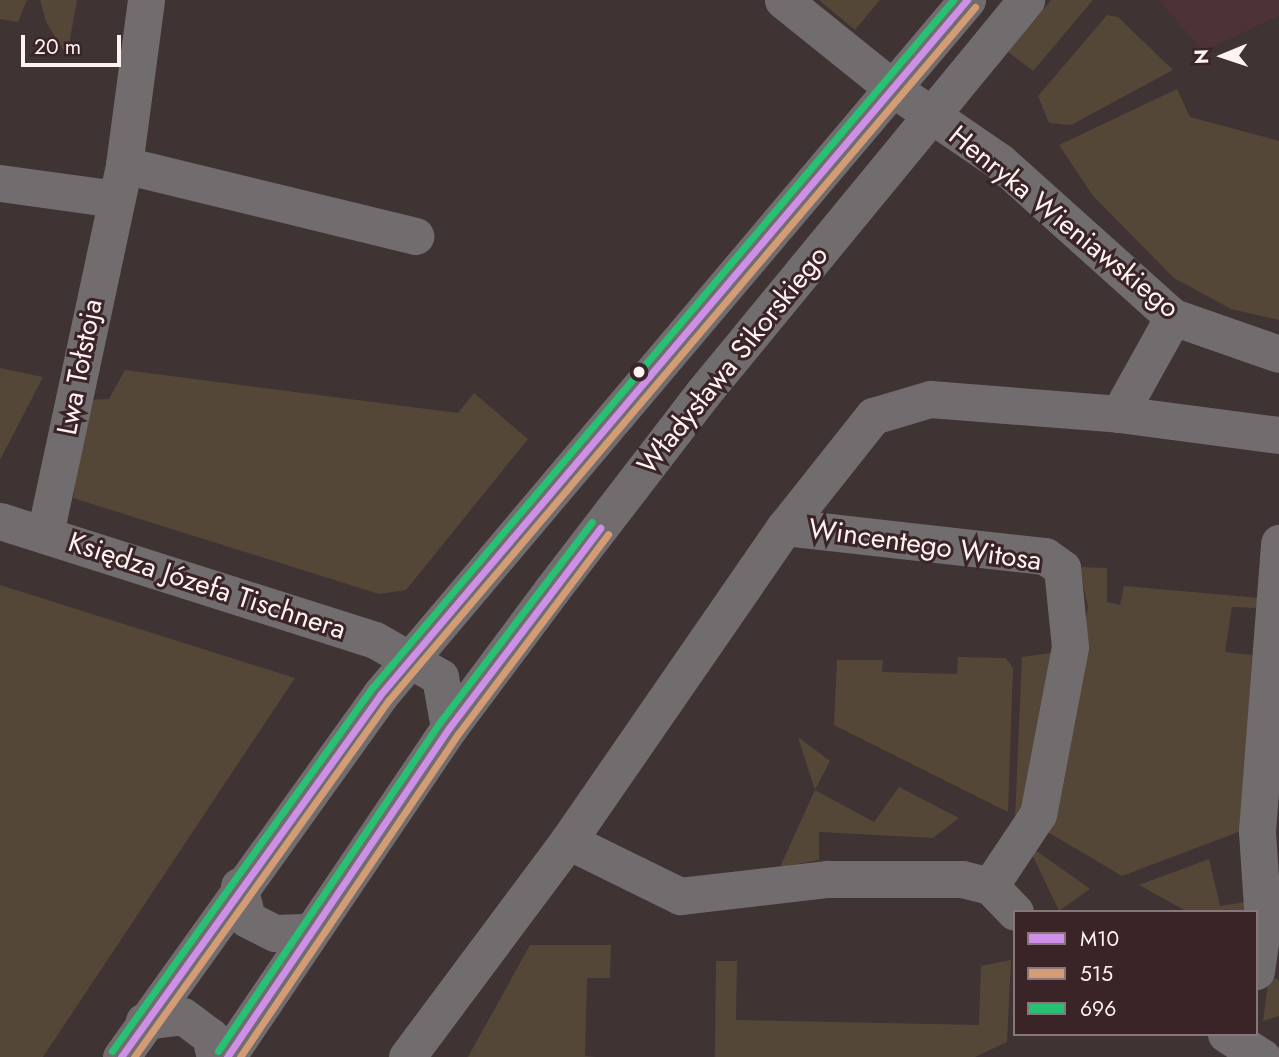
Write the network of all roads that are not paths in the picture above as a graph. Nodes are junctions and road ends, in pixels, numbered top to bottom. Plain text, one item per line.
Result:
1 (146, 0) edge
2 (783, 0) edge
3 (967, 0) edge
4 (1026, 0) edge
5 (895, 90) junction
6 (930, 113) junction
7 (119, 182) junction
8 (0, 183) edge
9 (415, 236) dead end
10 (1173, 317) junction
11 (1279, 354) edge
12 (1119, 414) junction
13 (1279, 435) edge
14 (0, 521) edge
15 (785, 527) junction
16 (45, 534) junction
17 (1279, 543) edge
18 (411, 658) junction
19 (449, 728) junction
20 (568, 841) junction
21 (239, 886) junction
22 (990, 886) junction
23 (1013, 910) edge
24 (310, 932) junction
25 (1258, 957) edge
26 (145, 1021) junction
27 (1229, 1036) edge
28 (121, 1057) edge
29 (215, 1057) edge
30 (227, 1057) edge
31 (407, 1057) edge
32 (1262, 1057) edge

1 - 7 street, Lwa Tołstoja
2 - 5 street
3 - 5 street, Władysława Sikorskiego
4 - 6 street, Władysława Sikorskiego
5 - 6 street, Henryka Wieniawskiego
5 - 18 street, Władysława Sikorskiego
6 - 10 street, Henryka Wieniawskiego
6 - 19 street, Władysława Sikorskiego
7 - 8 street
7 - 9 street
7 - 16 street, Lwa Tołstoja
10 - 11 street, Henryka Wieniawskiego
10 - 12 street
12 - 13 street, Wincentego Witosa
12 - 15 street, Wincentego Witosa
14 - 16 street, Księdza Józefa Tischnera
15 - 20 street, Wincentego Witosa
15 - 22 street, Wincentego Witosa
16 - 18 street, Księdza Józefa Tischnera
17 - 25 street
18 - 19 street
18 - 21 street, Władysława Sikorskiego
19 - 24 street, Władysława Sikorskiego
20 - 22 street
20 - 31 street, Wincentego Witosa
21 - 24 street
21 - 26 street, Władysława Sikorskiego
22 - 23 street
24 - 30 street, Władysława Sikorskiego
26 - 28 street, Władysława Sikorskiego
26 - 29 street
27 - 32 street

